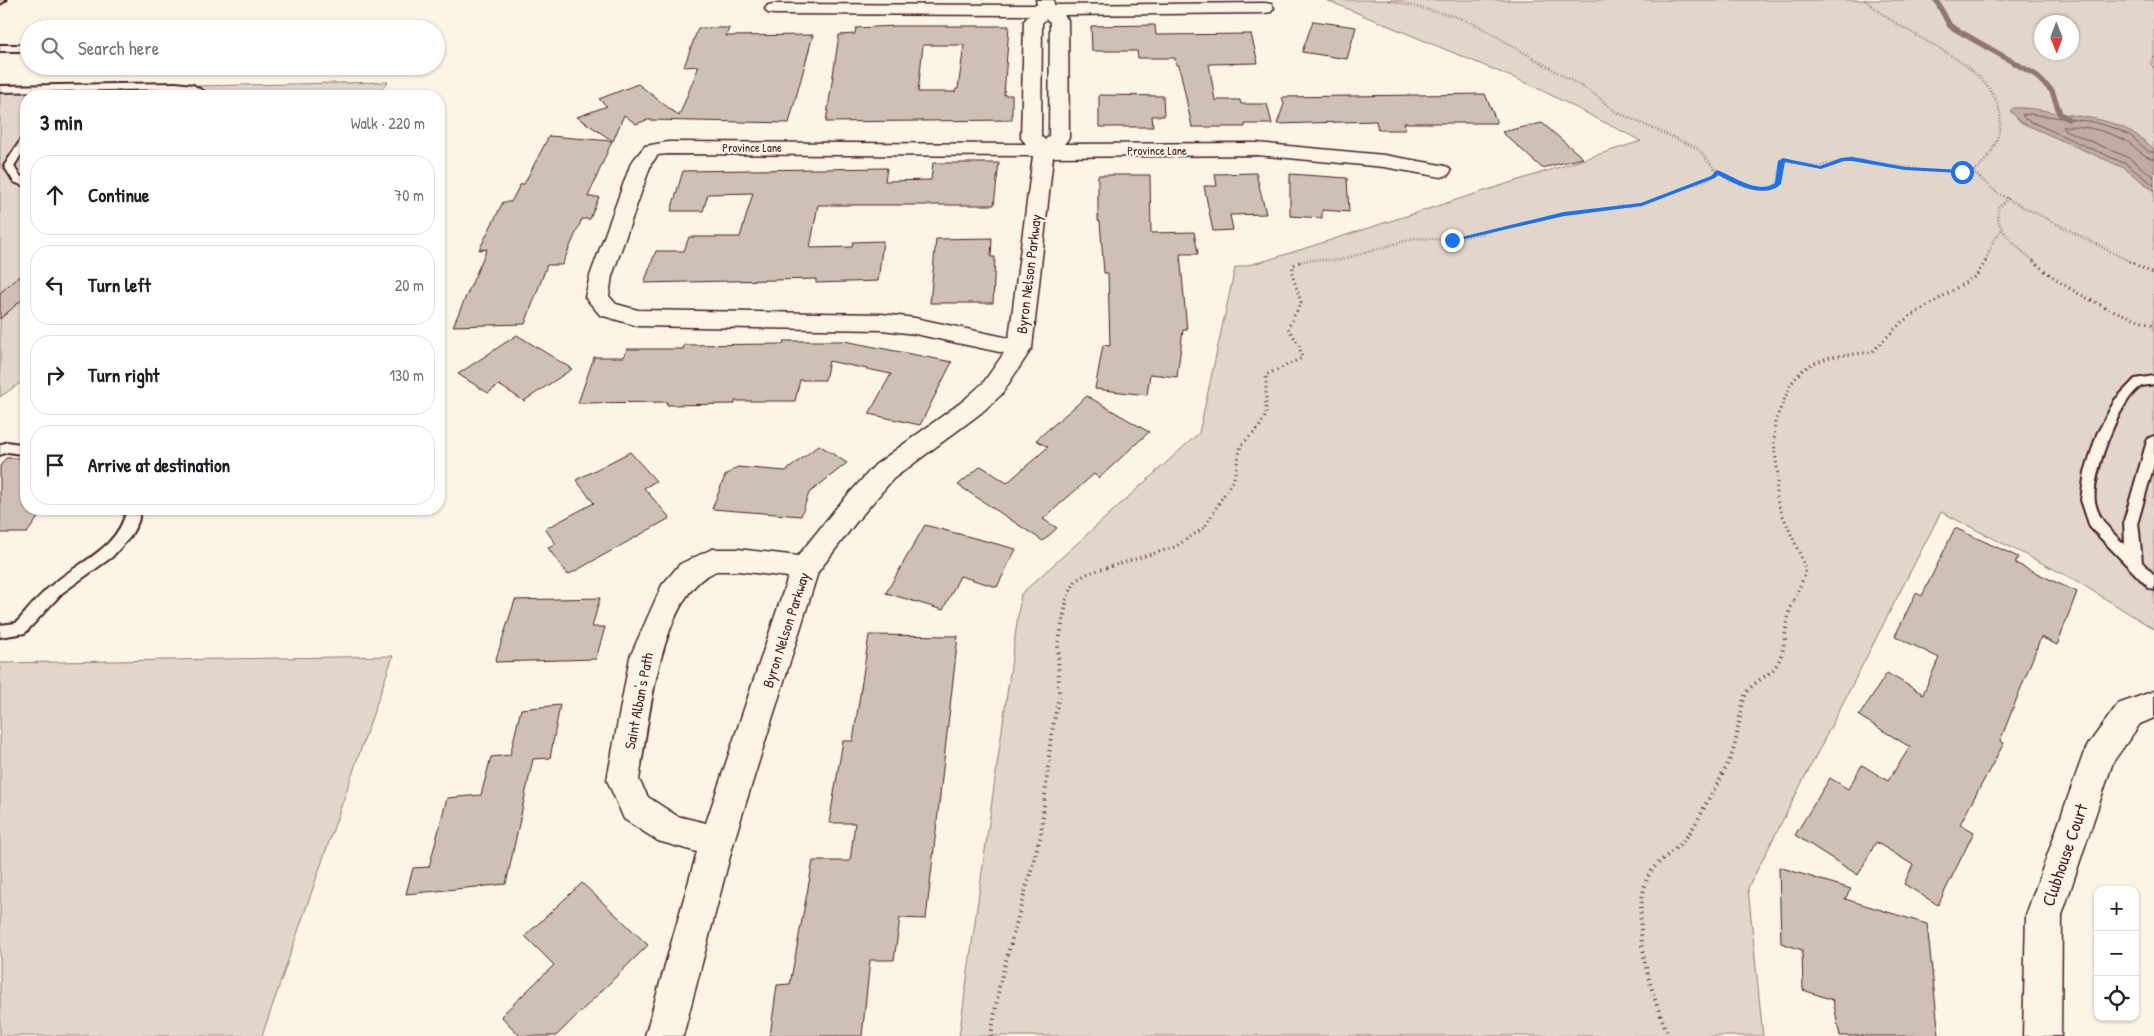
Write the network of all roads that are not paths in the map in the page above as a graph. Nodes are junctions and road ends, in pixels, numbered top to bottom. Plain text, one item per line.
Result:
1 (1045, 5) edge
2 (774, 8) dead end
3 (1265, 8) dead end
4 (0, 48) edge
5 (20, 48) edge
6 (1059, 75) junction
7 (1032, 76) junction
8 (0, 89) edge
9 (81, 90) edge
10 (195, 90) edge
11 (20, 91) edge
12 (20, 149) edge
13 (1044, 150) junction
14 (1441, 171) dead end
15 (20, 182) edge
16 (1020, 348) junction
17 (2154, 380) edge
18 (2154, 441) edge
19 (20, 449) edge
20 (0, 450) edge
21 (132, 515) edge
22 (2135, 565) junction
23 (806, 568) junction
24 (2154, 584) edge
25 (0, 631) edge
26 (2154, 704) edge
27 (717, 840) junction
28 (664, 1036) edge
29 (2042, 1036) edge

1 - 2 street
1 - 3 street
1 - 6 street
1 - 7 street
4 - 5 lane
6 - 7 street
6 - 13 street
7 - 13 street
8 - 11 lane
9 - 10 lane
12 - 15 lane
13 - 14 street, Province Lane
13 - 16 street, Byron Nelson Parkway
13 - 16 street, Province Lane
16 - 23 street, Byron Nelson Parkway
17 - 22 lane
18 - 22 lane
19 - 20 lane
21 - 25 lane
22 - 24 lane
23 - 27 street, Byron Nelson Parkway
23 - 27 street, Saint Alban's Path
26 - 29 street, Clubhouse Court
27 - 28 street, Byron Nelson Parkway

